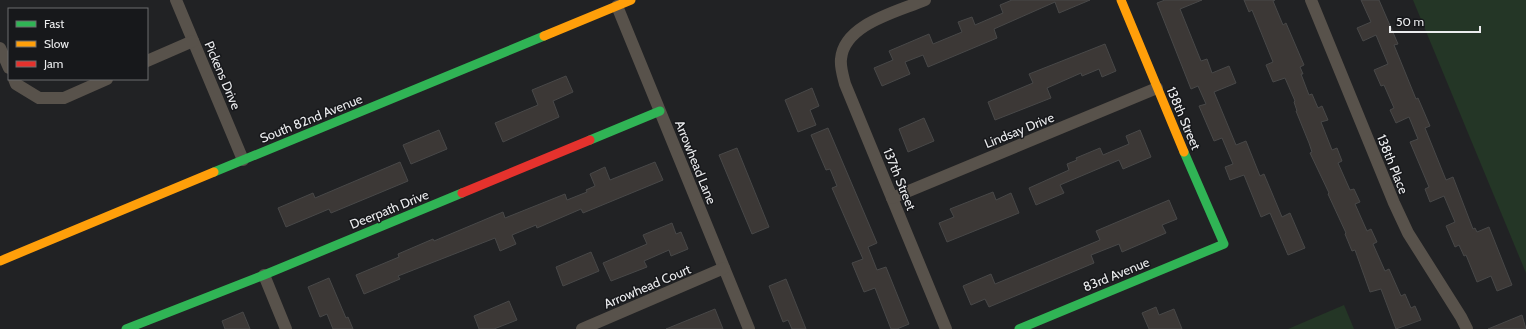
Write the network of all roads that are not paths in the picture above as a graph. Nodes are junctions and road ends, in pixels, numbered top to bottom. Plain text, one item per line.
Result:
1 (176, 0) edge
2 (631, 0) edge
3 (925, 0) edge
4 (1121, 0) edge
5 (1311, 0) edge
6 (617, 6) junction
7 (193, 41) junction
8 (0, 48) edge
9 (148, 62) edge
10 (8, 66) edge
11 (105, 80) edge
12 (15, 82) edge
13 (1157, 88) junction
14 (660, 111) junction
15 (243, 160) junction
16 (892, 198) junction
17 (1224, 244) joint
18 (0, 261) edge
19 (724, 268) junction
20 (264, 275) junction
21 (126, 329) edge
22 (286, 329) edge
23 (582, 329) edge
24 (749, 329) edge
25 (946, 329) edge
26 (1019, 329) edge
27 (1467, 329) edge

1 - 7 street, Pickens Drive
2 - 6 street, South 82nd Avenue
3 - 16 street, 137th Street
4 - 13 street, 138th Street
5 - 27 street, 138th Place
6 - 14 street, Arrowhead Lane
6 - 15 street, South 82nd Avenue
7 - 9 street
7 - 15 street, Pickens Drive
8 - 10 street
11 - 12 street
13 - 16 street, Lindsay Drive
13 - 17 street, 138th Street
14 - 19 street, Arrowhead Lane
14 - 20 street, Deerpath Drive
15 - 18 street, South 82nd Avenue
16 - 25 street, 137th Street
17 - 26 street, 83rd Avenue
19 - 23 street, Arrowhead Court
19 - 24 street, Arrowhead Lane
20 - 21 street, Deerpath Drive
20 - 22 street

